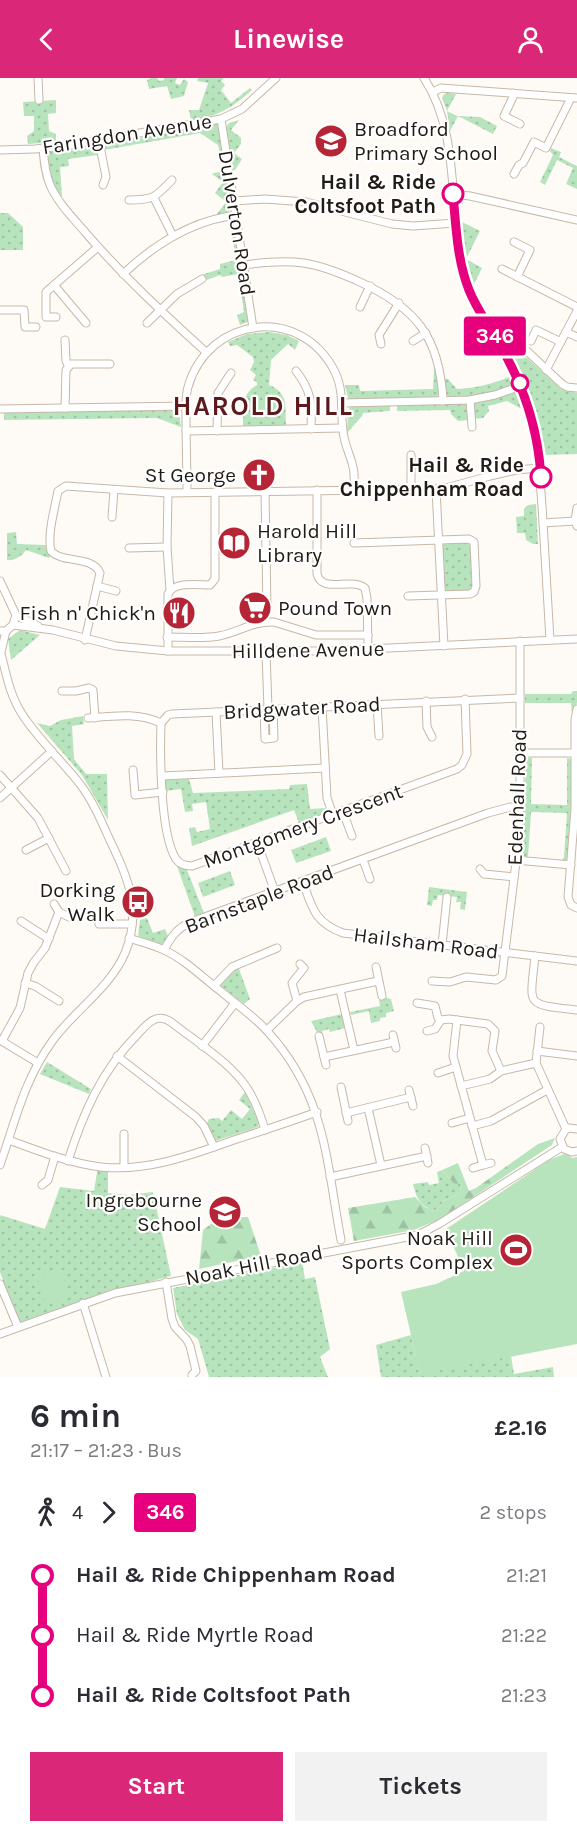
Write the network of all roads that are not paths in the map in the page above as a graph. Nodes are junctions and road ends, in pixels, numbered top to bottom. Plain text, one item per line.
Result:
1 (38, 78) edge
2 (276, 78) edge
3 (424, 78) edge
4 (433, 92) junction
5 (513, 93) junction
6 (574, 98) edge
7 (39, 100) dead end
8 (221, 119) junction
9 (520, 124) dead end
10 (99, 141) junction
11 (43, 148) junction
12 (0, 150) edge
13 (514, 174) dead end
14 (172, 180) dead end
15 (103, 185) dead end
16 (453, 194) junction
17 (154, 198) junction
18 (129, 200) dead end
19 (234, 201) junction
20 (237, 215) junction
21 (577, 220) edge
22 (456, 223) junction
23 (173, 236) junction
24 (514, 242) dead end
25 (98, 247) junction
26 (244, 265) junction
27 (502, 269) dead end
28 (123, 274) junction
29 (517, 277) junction
30 (202, 279) dead end
31 (54, 285) junction
32 (370, 286) junction
33 (399, 303) junction
34 (360, 307) dead end
35 (577, 309) edge
36 (0, 310) edge
37 (160, 310) junction
38 (57, 317) dead end
39 (86, 323) dead end
40 (147, 323) dead end
41 (36, 327) dead end
42 (253, 328) junction
43 (566, 332) junction
44 (426, 333) junction
45 (577, 337) edge
46 (66, 340) dead end
47 (377, 340) dead end
48 (413, 341) dead end
49 (531, 341) dead end
50 (561, 342) junction
51 (206, 352) junction
52 (506, 356) junction
53 (110, 364) dead end
54 (68, 365) junction
55 (546, 370) junction
56 (296, 371) dead end
57 (231, 373) dead end
58 (521, 386) junction
59 (577, 388) edge
60 (470, 400) junction
61 (443, 401) junction
62 (343, 403) junction
63 (186, 406) junction
64 (65, 408) junction
65 (0, 410) edge
66 (472, 427) dead end
67 (342, 428) junction
68 (311, 429) junction
69 (217, 430) junction
70 (186, 431) junction
71 (411, 455) dead end
72 (540, 468) junction
73 (411, 489) junction
74 (436, 489) junction
75 (114, 490) junction
76 (317, 490) junction
77 (354, 490) junction
78 (265, 491) junction
79 (187, 492) junction
80 (215, 492) junction
81 (168, 493) junction
82 (577, 508) edge
83 (112, 517) dead end
84 (543, 523) junction
85 (576, 523) edge
86 (439, 541) junction
87 (354, 543) dead end
88 (167, 547) junction
89 (129, 548) dead end
90 (0, 581) edge
91 (97, 586) junction
92 (170, 590) junction
93 (116, 591) dead end
94 (441, 595) junction
95 (408, 596) dead end
96 (0, 602) edge
97 (9, 603) junction
98 (267, 610) junction
99 (16, 615) junction
100 (260, 622) junction
101 (274, 622) junction
102 (13, 625) junction
103 (42, 628) junction
104 (3, 631) edge
105 (368, 635) junction
106 (167, 637) junction
107 (577, 639) edge
108 (85, 640) junction
109 (550, 640) junction
110 (520, 641) junction
111 (444, 646) junction
112 (369, 649) junction
113 (0, 651) edge
114 (168, 651) junction
115 (266, 652) junction
116 (62, 691) dead end
117 (520, 698) junction
118 (465, 699) junction
119 (426, 701) junction
120 (378, 704) junction
121 (322, 706) junction
122 (577, 709) edge
123 (268, 710) junction
124 (216, 712) junction
125 (160, 723) junction
126 (379, 736) dead end
127 (432, 737) dead end
128 (52, 751) junction
129 (520, 753) junction
130 (574, 753) junction
131 (325, 768) junction
132 (133, 770) dead end
133 (219, 773) junction
134 (0, 775) edge
135 (162, 776) junction
136 (11, 788) junction
137 (163, 792) junction
138 (0, 798) edge
139 (520, 807) junction
140 (576, 809) edge
141 (343, 812) junction
142 (333, 815) junction
143 (352, 836) dead end
144 (49, 838) junction
145 (257, 842) junction
146 (26, 850) dead end
147 (363, 860) junction
148 (516, 860) junction
149 (571, 865) junction
150 (480, 869) dead end
151 (66, 871) dead end
152 (514, 877) junction
153 (370, 879) dead end
154 (303, 882) junction
155 (275, 892) junction
156 (447, 897) dead end
157 (54, 904) dead end
158 (577, 908) edge
159 (59, 912) junction
160 (69, 917) dead end
161 (99, 920) dead end
162 (21, 921) dead end
163 (132, 924) junction
164 (129, 938) junction
165 (49, 939) junction
166 (442, 945) junction
167 (277, 948) dead end
168 (164, 950) junction
169 (506, 952) junction
170 (535, 956) junction
171 (577, 961) edge
172 (300, 964) dead end
173 (376, 967) dead end
174 (378, 981) junction
175 (432, 981) dead end
176 (25, 983) junction
177 (214, 986) junction
178 (340, 990) junction
179 (382, 996) dead end
180 (59, 1001) dead end
181 (297, 1001) junction
182 (235, 1003) junction
183 (417, 1003) dead end
184 (577, 1010) edge
185 (441, 1020) junction
186 (457, 1020) junction
187 (540, 1027) dead end
188 (267, 1030) junction
189 (427, 1031) dead end
190 (319, 1036) dead end
191 (1, 1041) edge
192 (395, 1042) dead end
193 (202, 1046) junction
194 (354, 1050) junction
195 (537, 1051) junction
196 (117, 1056) junction
197 (324, 1056) junction
198 (577, 1056) edge
199 (38, 1063) junction
200 (536, 1063) junction
201 (326, 1065) dead end
202 (456, 1067) junction
203 (501, 1071) junction
204 (438, 1073) dead end
205 (461, 1086) junction
206 (341, 1088) dead end
207 (548, 1090) junction
208 (413, 1106) dead end
209 (368, 1108) junction
210 (317, 1112) junction
211 (471, 1122) junction
212 (452, 1123) dead end
213 (566, 1129) junction
214 (577, 1129) edge
215 (265, 1130) junction
216 (124, 1134) dead end
217 (4, 1145) edge
218 (562, 1147) junction
219 (214, 1148) junction
220 (425, 1148) dead end
221 (577, 1151) edge
222 (55, 1156) junction
223 (68, 1161) junction
224 (491, 1162) dead end
225 (0, 1165) edge
226 (381, 1165) junction
227 (483, 1165) junction
228 (124, 1167) junction
229 (473, 1168) dead end
230 (330, 1177) junction
231 (42, 1185) dead end
232 (341, 1240) dead end
233 (166, 1282) junction
234 (0, 1284) edge
235 (3, 1301) edge
236 (83, 1303) junction
237 (18, 1327) junction
238 (0, 1334) edge
239 (192, 1375) dead end
240 (106, 1377) edge

1 - 7 street
2 - 8 street, Faringdon Avenue
3 - 4 street
4 - 5 street
4 - 16 street
5 - 6 street
5 - 9 street
6 - 13 street
8 - 10 street, Faringdon Avenue
8 - 19 street, Dulverton Road
10 - 11 street, Faringdon Avenue
10 - 15 street
11 - 12 street, Faringdon Avenue
11 - 25 street
14 - 17 street
16 - 21 street
16 - 22 street
17 - 18 street
17 - 23 street
19 - 20 street, Dulverton Road
19 - 22 street
20 - 23 street
20 - 26 street, Dulverton Road
22 - 52 street
23 - 28 street
24 - 29 street
25 - 28 street
25 - 31 street
26 - 32 street
26 - 42 street, Dulverton Road
27 - 29 street
28 - 37 street
29 - 35 street
30 - 37 street
31 - 38 street
31 - 39 street
32 - 33 street
32 - 34 street
33 - 44 street
33 - 47 street
35 - 43 street
36 - 41 street
37 - 40 street
37 - 51 street
42 - 51 street
42 - 62 street
43 - 45 street
43 - 50 street
44 - 48 street
44 - 61 street
46 - 54 street
49 - 50 street
50 - 55 street
51 - 63 street
52 - 55 street
52 - 58 street
53 - 54 street
54 - 64 street
55 - 59 street
56 - 68 street
57 - 69 street
58 - 60 street
58 - 72 street
60 - 61 street
60 - 66 street
61 - 62 street
62 - 67 street
63 - 64 street
63 - 70 street
64 - 65 street
67 - 68 street
67 - 77 street
68 - 69 street
69 - 70 street
70 - 79 street
71 - 73 street
72 - 74 street
72 - 84 street
73 - 74 street
73 - 77 street
74 - 86 street
75 - 81 street
75 - 83 street
75 - 91 street
76 - 77 street
76 - 78 street
76 - 105 street
78 - 80 street
78 - 98 street
79 - 80 street
79 - 81 street
80 - 92 street
81 - 88 street
82 - 85 street
84 - 85 street
84 - 109 street
86 - 87 street
86 - 94 street
86 - 94 street
88 - 89 street
88 - 92 street
90 - 97 street
91 - 93 street
91 - 108 street
92 - 106 street
94 - 95 street
94 - 111 street
96 - 97 street
97 - 99 street
98 - 100 street
98 - 101 street
99 - 102 street
99 - 103 street, Hilldene Avenue
100 - 101 street
100 - 106 street
101 - 105 street
102 - 103 street, Hilldene Avenue
102 - 104 street
103 - 108 street, Hilldene Avenue
104 - 113 street
105 - 112 street
106 - 114 street
107 - 109 street, Hilldene Avenue
108 - 114 street, Hilldene Avenue
109 - 110 street, Hilldene Avenue
110 - 111 street, Hilldene Avenue
110 - 117 street, Edenhall Road
111 - 112 street, Hilldene Avenue
112 - 115 street, Hilldene Avenue
113 - 128 street
114 - 115 street, Hilldene Avenue
115 - 123 street
116 - 125 street
117 - 118 street, Bridgwater Road
117 - 129 street, Edenhall Road
118 - 119 street, Bridgwater Road
118 - 141 street, Montgomery Crescent
119 - 120 street, Bridgwater Road
119 - 127 street
120 - 121 street, Bridgwater Road
120 - 126 street
121 - 123 street, Bridgwater Road
121 - 131 street
122 - 130 street
123 - 124 street, Bridgwater Road
124 - 125 street, Bridgwater Road
124 - 133 street
125 - 135 street, Montgomery Crescent
128 - 136 street
128 - 163 street
129 - 130 street
129 - 139 street, Edenhall Road
130 - 140 street
131 - 133 street
131 - 142 street
132 - 137 street
133 - 135 street
134 - 136 street
135 - 137 street, Montgomery Crescent
136 - 138 street
136 - 144 street
137 - 145 street, Montgomery Crescent
139 - 147 street, Barnstaple Road
139 - 148 street, Edenhall Road
140 - 149 street
141 - 142 street, Montgomery Crescent
141 - 143 street
142 - 145 street, Montgomery Crescent
144 - 146 street
144 - 151 street
145 - 155 street
147 - 153 street
147 - 154 street, Barnstaple Road
148 - 149 street
148 - 152 street, Edenhall Road
149 - 158 street
150 - 152 street
152 - 169 street, Edenhall Road
154 - 155 street, Barnstaple Road
154 - 166 street, Hailsham Road
155 - 168 street, Barnstaple Road
156 - 166 street
157 - 159 street
159 - 160 street
159 - 165 street
161 - 163 street
162 - 165 street
163 - 164 street
164 - 168 street
164 - 199 street
165 - 176 street
166 - 169 street, Hailsham Road
167 - 177 street
168 - 177 street
169 - 170 street, Hailsham Road
169 - 175 street, Edenhall Road
170 - 171 street, Hailsham Road
170 - 184 street
172 - 181 street
173 - 174 street
174 - 178 street
174 - 179 street
176 - 180 street
176 - 191 street
177 - 182 street
178 - 181 street
178 - 194 street
181 - 188 street
182 - 188 street
182 - 193 street
183 - 185 street
185 - 186 street
185 - 189 street
186 - 202 street
186 - 203 street
187 - 195 street
188 - 210 street
190 - 197 street
191 - 199 street
192 - 194 street
193 - 196 street
193 - 215 street
194 - 197 street
195 - 198 street
195 - 200 street
196 - 219 street
196 - 223 street
197 - 201 street
199 - 217 street
200 - 203 street
200 - 207 street
202 - 204 street
202 - 205 street
203 - 205 street
205 - 211 street
206 - 209 street
207 - 211 street
207 - 213 street
208 - 209 street
209 - 226 street
210 - 215 street
210 - 230 street
211 - 212 street
211 - 227 street
213 - 214 street
213 - 218 street
215 - 219 street
216 - 228 street
217 - 222 street
217 - 225 street
218 - 221 street
218 - 233 street, Noak Hill Road
219 - 228 street
220 - 226 street
222 - 223 street
222 - 231 street
223 - 228 street
224 - 227 street
226 - 230 street
227 - 229 street
230 - 232 street
233 - 236 street, Noak Hill Road
233 - 239 street
234 - 235 street
235 - 237 street
236 - 237 street, Noak Hill Road
236 - 240 street
237 - 238 street, Noak Hill Road

